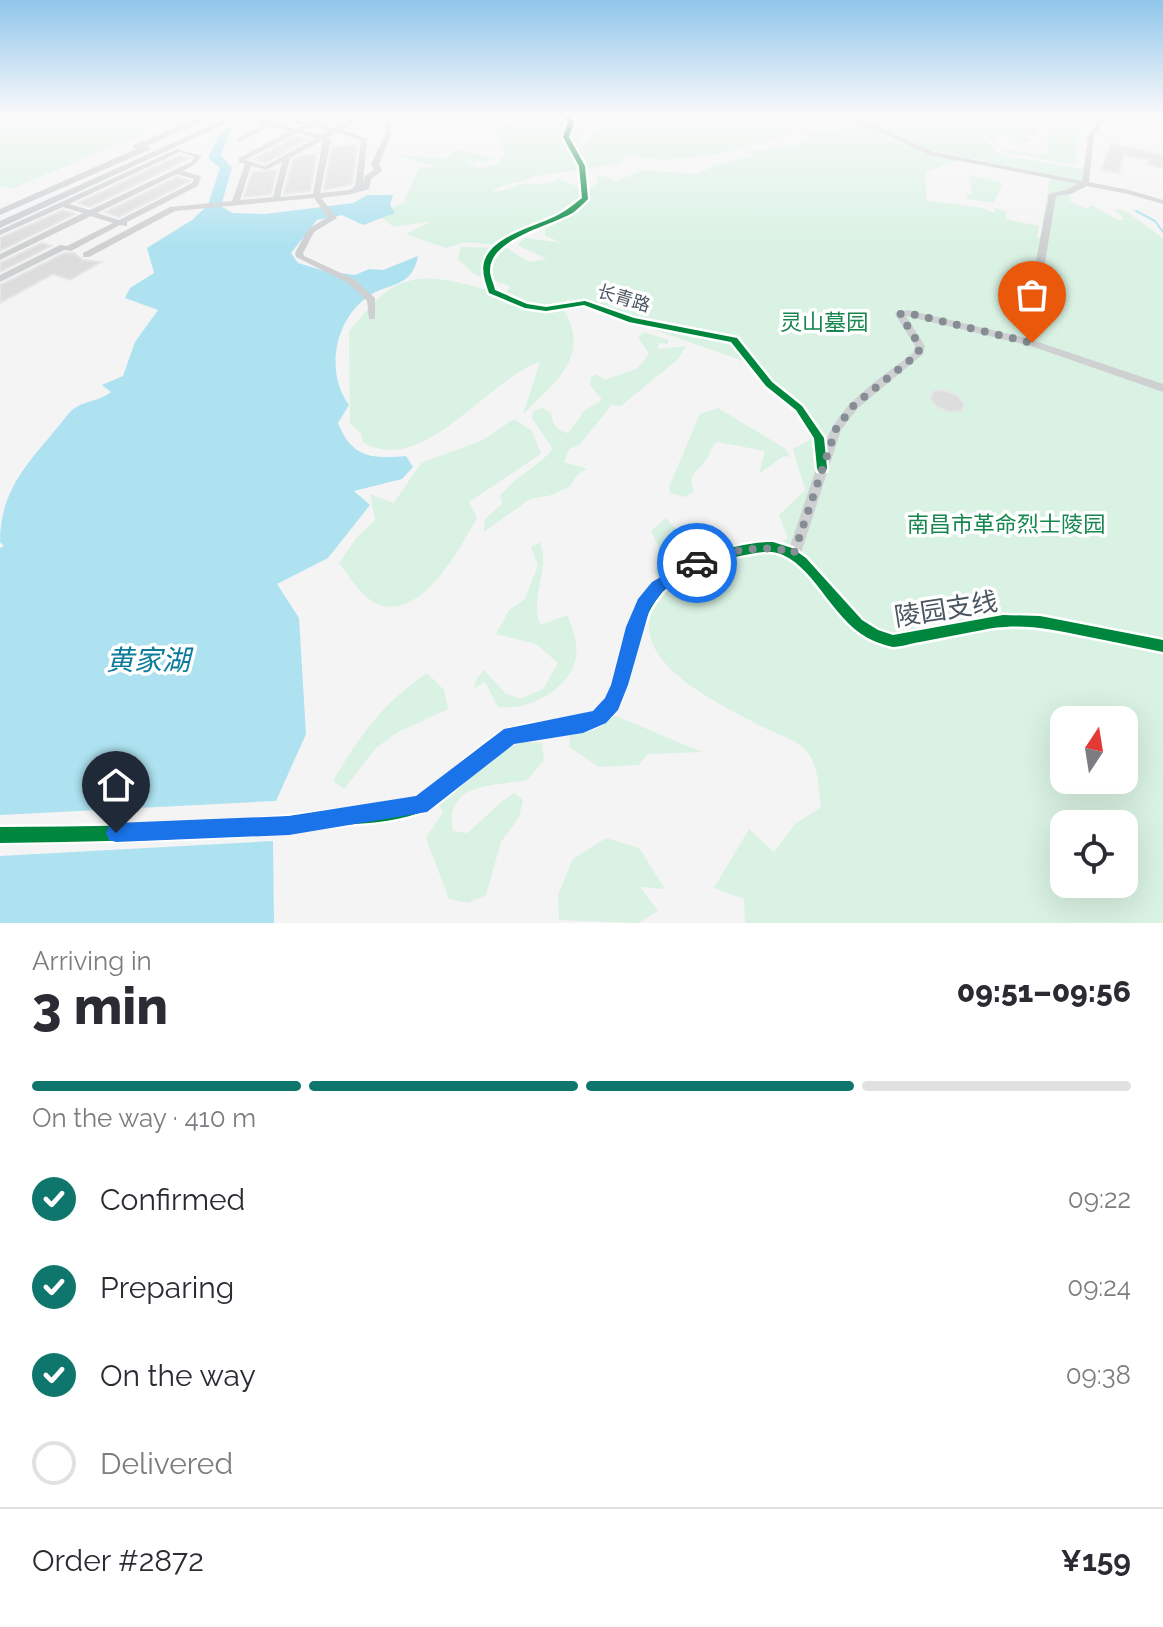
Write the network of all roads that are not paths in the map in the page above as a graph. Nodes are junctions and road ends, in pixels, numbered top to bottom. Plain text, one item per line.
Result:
1 (116, 159) edge
2 (121, 159) edge
3 (127, 159) edge
4 (145, 159) edge
5 (160, 159) edge
6 (196, 159) edge
7 (241, 159) edge
8 (282, 159) edge
9 (286, 159) edge
10 (324, 159) edge
11 (361, 159) edge
12 (377, 159) edge
13 (578, 159) edge
14 (958, 159) edge
15 (1088, 159) edge
16 (249, 163) junction
17 (150, 164) junction
18 (177, 171) junction
19 (1085, 184) junction
20 (357, 190) junction
21 (316, 196) junction
22 (276, 199) junction
23 (1163, 202) edge
24 (235, 203) junction
25 (62, 204) junction
26 (0, 212) edge
27 (90, 213) junction
28 (119, 223) junction
29 (0, 225) edge
30 (137, 228) junction
31 (0, 233) edge
32 (86, 255) dead end
33 (0, 257) edge
34 (0, 279) edge
35 (372, 317) dead end
36 (1030, 343) junction
37 (1163, 388) edge
38 (822, 468) junction
39 (794, 553) junction
40 (1163, 646) edge
41 (0, 835) edge

1 - 26 main road
2 - 26 main road
3 - 26 main road
4 - 29 main road
5 - 17 street
6 - 18 street
7 - 16 street
8 - 16 street
9 - 22 street
10 - 21 street
11 - 20 street
12 - 20 street
13 - 38 street, 长青路
14 - 19 street
15 - 19 street
16 - 24 street
17 - 18 street
17 - 25 street
18 - 27 street
18 - 28 street
19 - 23 street
19 - 36 street
20 - 21 street
21 - 22 street
21 - 35 street
22 - 24 street
24 - 30 street
25 - 27 street
25 - 31 street
27 - 28 street
27 - 33 street
28 - 30 street
28 - 34 street
30 - 32 street
36 - 37 street
36 - 38 street
38 - 39 street
39 - 40 street, 陵园支线
39 - 41 street

